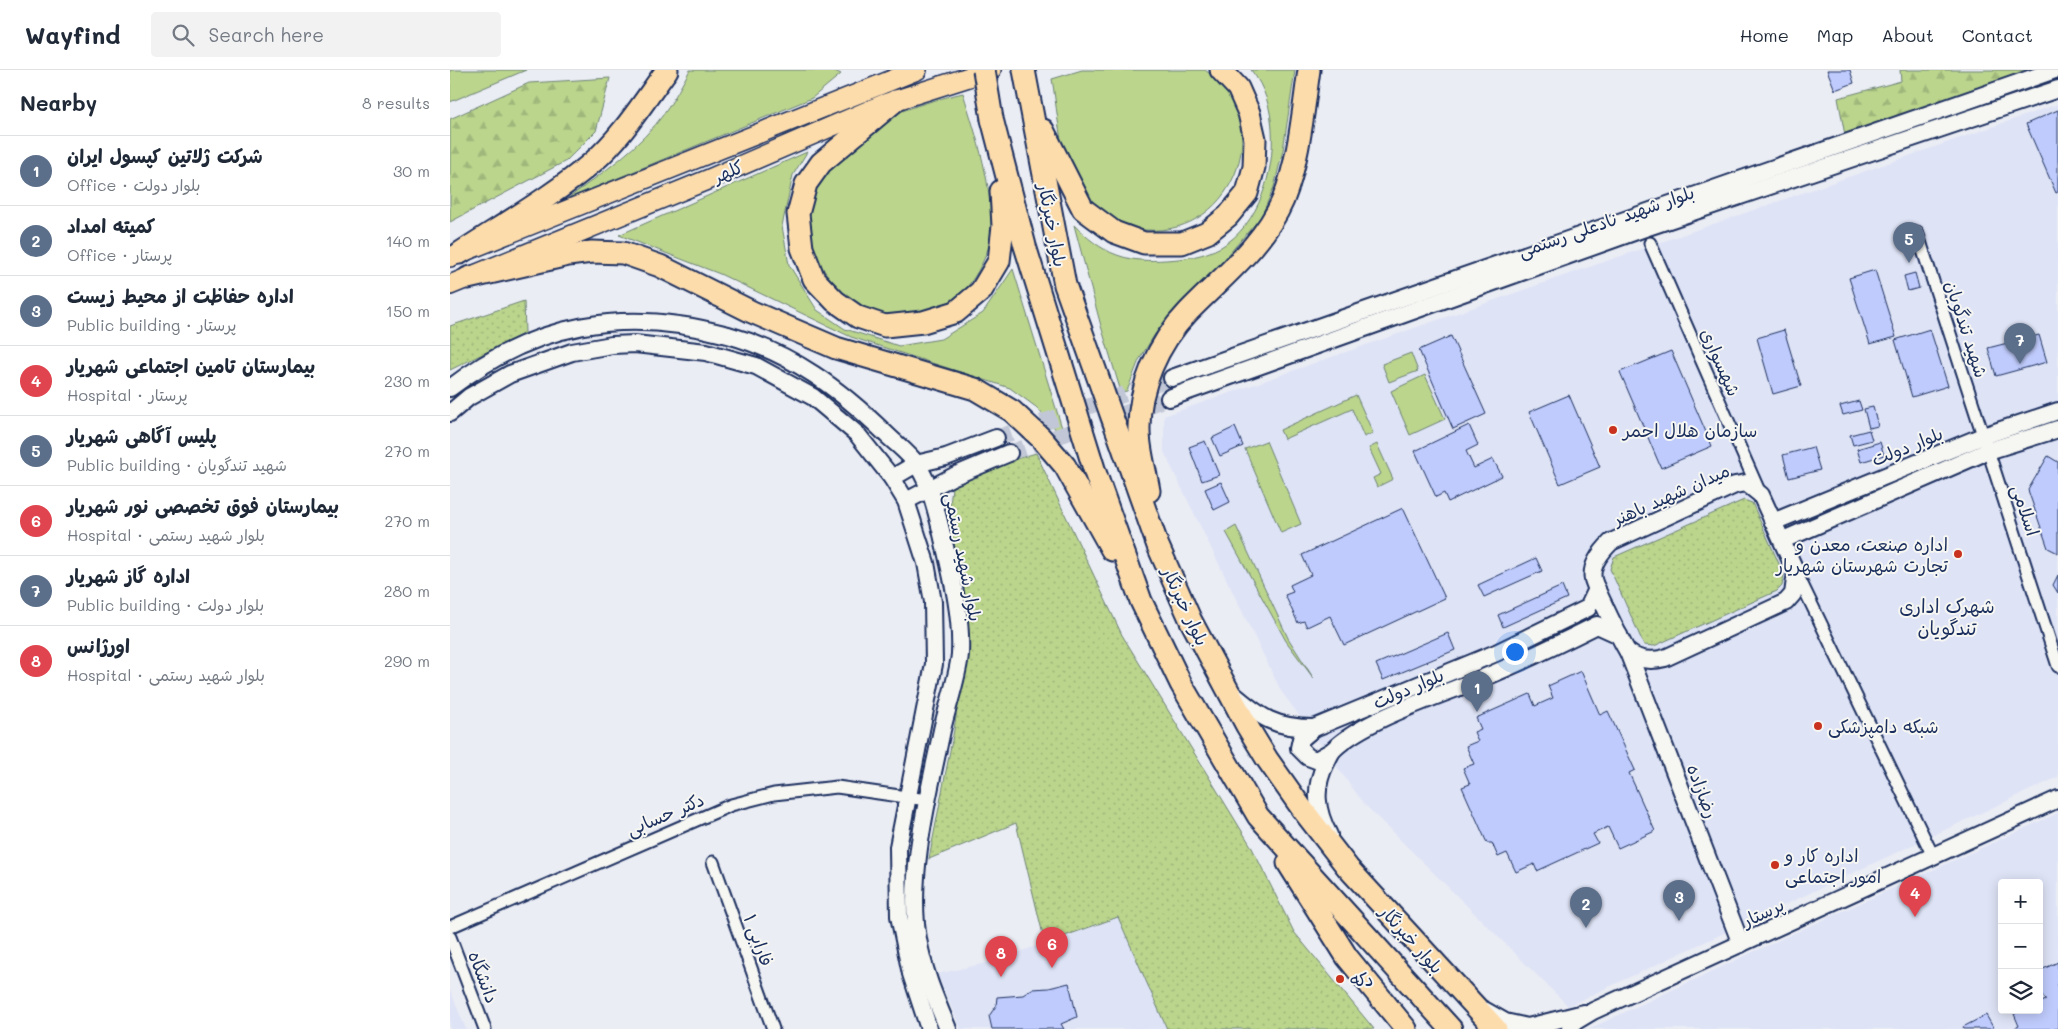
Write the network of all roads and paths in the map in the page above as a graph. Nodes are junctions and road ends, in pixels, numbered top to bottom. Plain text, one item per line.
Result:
1 (667, 70) edge
2 (917, 70) edge
3 (984, 70) edge
4 (991, 70) edge
5 (1024, 70) edge
6 (1221, 70) edge
7 (1309, 70) edge
8 (2055, 70) edge
9 (2058, 89) edge
10 (895, 101) junction
11 (1030, 105) junction
12 (992, 119) junction
13 (1917, 232) dead end
14 (1650, 243) dead end
15 (455, 255) edge
16 (459, 282) edge
17 (1172, 378) tunnel mouth
18 (450, 388) edge
19 (1169, 398) tunnel mouth
20 (2058, 412) edge
21 (450, 413) edge
22 (2058, 429) edge
23 (996, 438) tunnel mouth
24 (1986, 443) junction
25 (1009, 453) tunnel mouth
26 (916, 464) junction
27 (892, 478) junction
28 (930, 488) junction
29 (1761, 495) junction
30 (906, 501) junction
31 (1773, 522) junction
32 (1783, 540) junction
33 (1158, 546) junction
34 (1796, 572) junction
35 (1597, 589) junction
36 (1141, 601) junction
37 (1619, 634) junction
38 (1628, 652) junction
39 (2058, 666) edge
40 (1226, 687) junction
41 (1314, 728) junction
42 (1332, 751) junction
43 (908, 797) junction
44 (2058, 799) edge
45 (927, 800) junction
46 (1258, 816) junction
47 (1933, 856) junction
48 (713, 862) dead end
49 (1348, 868) junction
50 (450, 927) edge
51 (450, 937) edge
52 (1741, 944) junction
53 (1471, 1003) junction
54 (1594, 1011) junction
55 (484, 1029) edge
56 (773, 1029) edge
57 (929, 1029) edge
58 (948, 1029) edge
59 (1406, 1029) edge
60 (1451, 1029) edge
61 (1496, 1029) edge
62 (1570, 1029) edge

1 - 15 highway
2 - 15 main road, کلهر
3 - 12 highway, bridge
4 - 10 main road, کلهر
5 - 11 highway, بلوار خبرنگار
6 - 11 highway
7 - 33 highway
8 - 17 main road, بلوار شهید نادعلی رستمی
9 - 19 main road, بلوار شهید نادعلی رستمی
10 - 12 highway
10 - 16 main road, کلهر
11 - 33 highway, بلوار خبرنگار
12 - 36 highway, بلوار خبرنگار
13 - 24 street, شهید تندگویان
14 - 29 street, شهسواری
16 - 36 highway
18 - 26 main road, بلوار شهید رستمی
20 - 24 main road, بلوار دولت
21 - 27 main road
22 - 24 main road, بلوار دولت
23 - 26 main road
24 - 31 main road, بلوار دولت
24 - 32 main road, بلوار دولت
24 - 39 street, اسلامی
25 - 28 main road
26 - 27 main road
26 - 28 main road, بلوار شهید رستمی
27 - 30 main road
28 - 30 main road
28 - 45 main road, بلوار شهید رستمی
29 - 31 main road
29 - 35 main road, میدان شهید باهنر
30 - 43 main road
31 - 32 main road
32 - 34 main road
33 - 40 highway, بلوار خبرنگار
34 - 38 main road
34 - 47 street
35 - 37 main road, میدان شهید باهنر
35 - 41 main road, بلوار دولت
36 - 46 highway, بلوار خبرنگار
37 - 38 main road, میدان شهید باهنر
37 - 42 main road, بلوار دولت
38 - 52 main road, رضازاده
40 - 41 main road, بلوار دولت
40 - 49 highway, بلوار خبرنگار
41 - 42 main road
42 - 49 main road, بلوار دولت
43 - 45 street, دکتر حسابی
43 - 50 street, دکتر حسابی
43 - 57 main road
44 - 47 main road, پرستار
45 - 58 main road, بلوار شهید رستمی
46 - 59 highway
46 - 60 highway, بلوار خبرنگار
47 - 52 main road, پرستار
48 - 56 street, فارابی ۱
49 - 53 highway, بلوار خبرنگار
51 - 55 street, دانشگاه
52 - 54 main road, پرستار
53 - 54 main road
53 - 61 highway, بلوار خبرنگار
54 - 62 main road, پرستار

